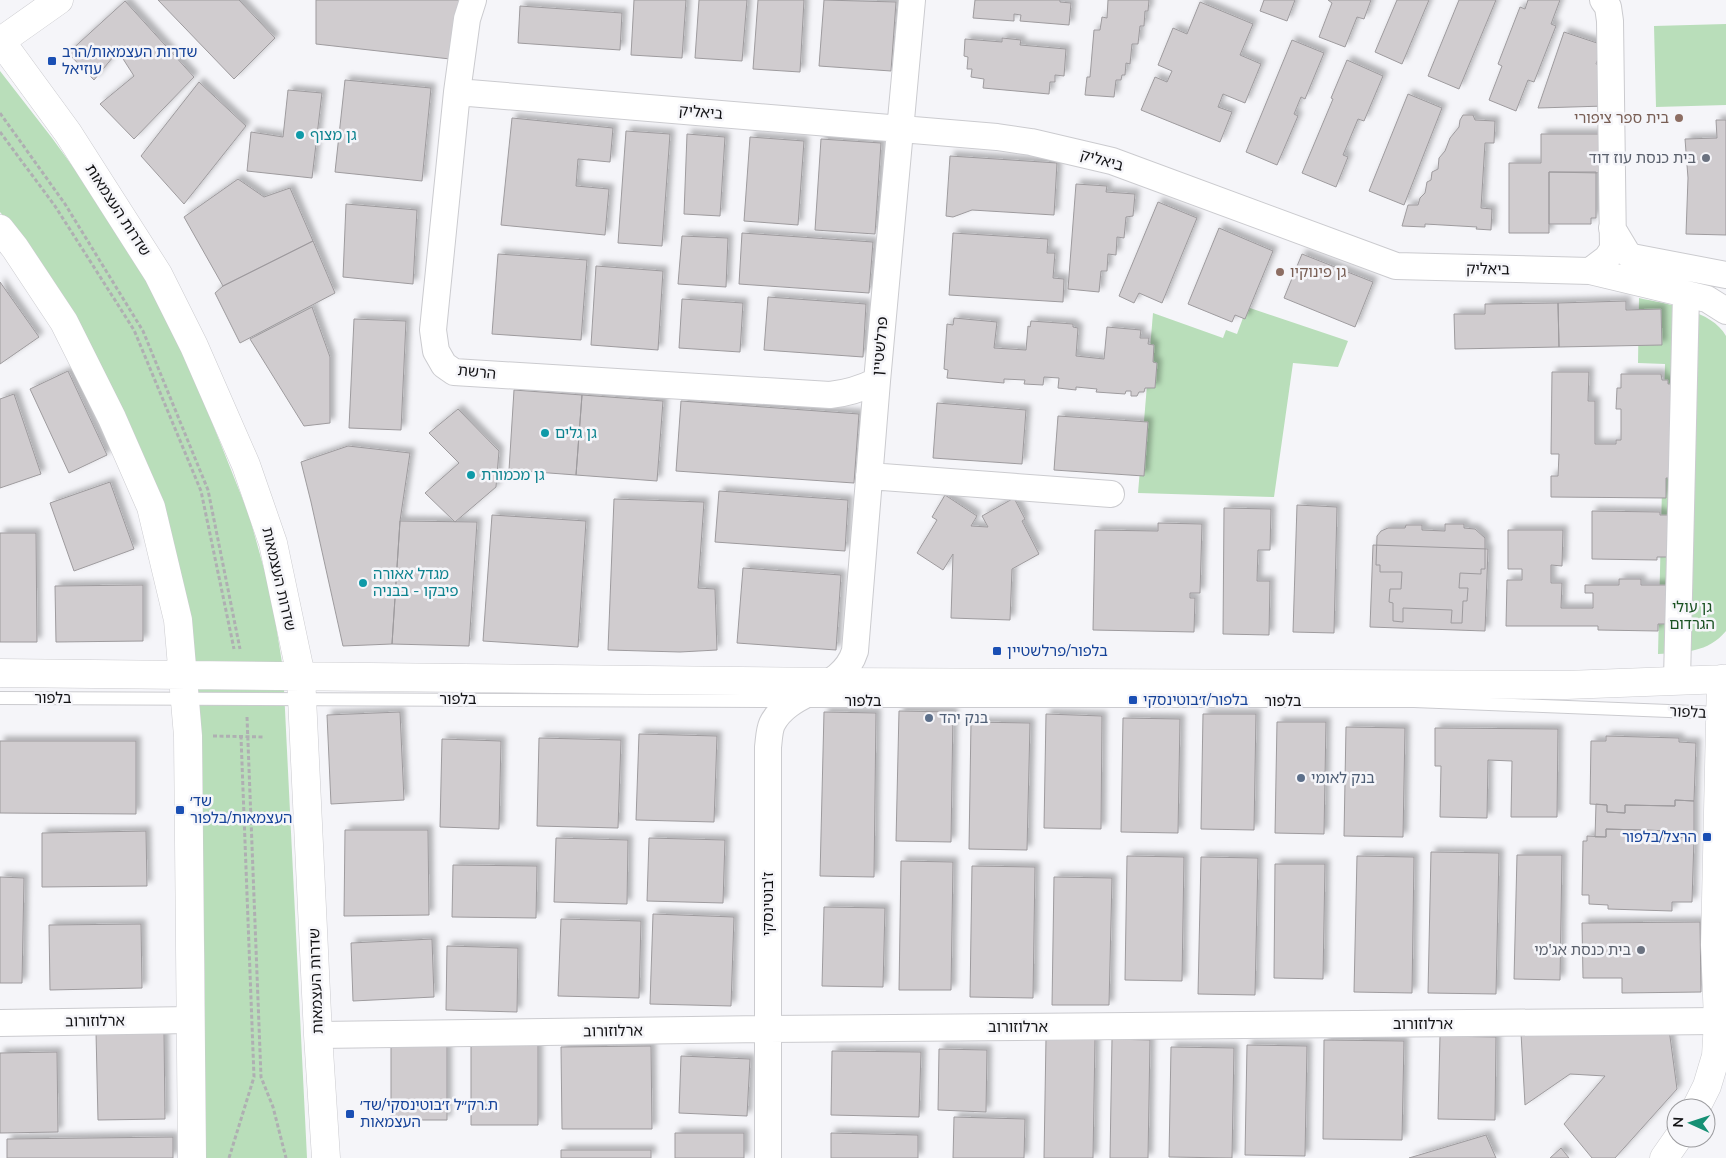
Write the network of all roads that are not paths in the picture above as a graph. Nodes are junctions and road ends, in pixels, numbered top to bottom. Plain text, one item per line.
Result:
1 (31, 0) edge
2 (59, 0) edge
3 (473, 0) edge
4 (912, 0) edge
5 (1603, 0) edge
6 (0, 41) edge
7 (457, 92) junction
8 (900, 129) junction
9 (1612, 228) junction
10 (0, 229) edge
11 (1590, 271) junction
12 (1726, 275) edge
13 (1686, 294) junction
14 (1726, 311) edge
15 (877, 381) junction
16 (870, 476) junction
17 (1111, 494) dead end
18 (0, 673) edge
19 (1724, 676) edge
20 (1677, 680) junction
21 (831, 682) junction
22 (183, 687) junction
23 (302, 688) junction
24 (0, 698) edge
25 (794, 701) junction
26 (1722, 713) edge
27 (1722, 1011) edge
28 (191, 1020) junction
29 (0, 1023) edge
30 (768, 1029) junction
31 (318, 1035) junction
32 (1701, 1098) edge
33 (192, 1158) edge
34 (326, 1158) edge
35 (768, 1158) edge

1 - 6 street
2 - 6 street
3 - 7 street, הרשת
4 - 8 street, פרלשטיין
5 - 9 street
6 - 23 street, שדרות העצמאות
7 - 8 street, ביאליק
7 - 15 street, הרשת
8 - 11 street, ביאליק
8 - 15 street, פרלשטיין
9 - 11 street
9 - 12 street
10 - 22 street
11 - 13 street, ביאליק
13 - 14 street, ביאליק
13 - 20 street
15 - 16 street, פרלשטיין
16 - 17 street
16 - 21 street, פרלשטיין
18 - 22 street, בלפור
19 - 20 street, בלפור
19 - 26 street
20 - 21 street, בלפור
21 - 23 street, בלפור
21 - 25 street, ז'בוטינסקי
22 - 23 street, בלפור
22 - 24 lane, בלפור
22 - 28 street
23 - 25 lane, בלפור
23 - 31 street, שדרות העצמאות
25 - 26 lane, בלפור
25 - 30 street, ז'בוטינסקי
26 - 27 street
27 - 30 street, ארלוזורוב
27 - 32 street
28 - 29 street, ארלוזורוב
28 - 33 street
30 - 31 street, ארלוזורוב
30 - 35 street, ז'בוטינסקי
31 - 34 street, שדרות העצמאות

